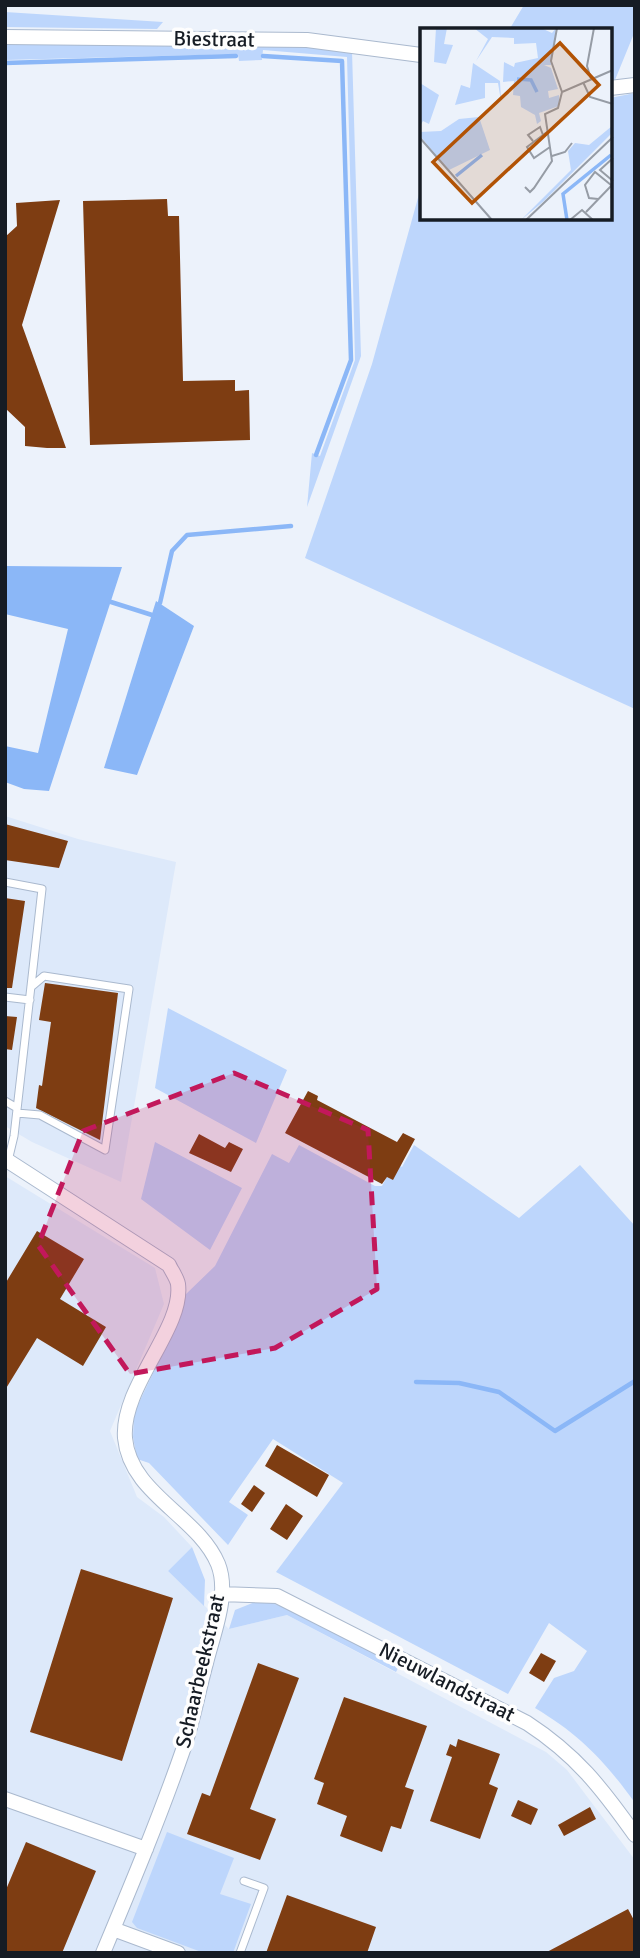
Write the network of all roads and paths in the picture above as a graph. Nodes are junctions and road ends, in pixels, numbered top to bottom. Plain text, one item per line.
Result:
1 (5, 37) edge
2 (420, 55) edge
3 (635, 85) edge
4 (612, 88) edge
5 (5, 882) edge
6 (31, 986) junction
7 (5, 997) edge
8 (30, 1000) junction
9 (5, 1101) edge
10 (17, 1111) junction
11 (7, 1160) edge
12 (221, 1594) junction
13 (5, 1800) edge
14 (635, 1835) edge
15 (146, 1849) junction
16 (244, 1881) dead end
17 (113, 1929) junction
18 (103, 1953) edge
19 (178, 1953) edge
20 (240, 1953) edge

1 - 2 street, Biestraat
3 - 4 street
5 - 6 lane
6 - 8 lane
6 - 10 lane
7 - 8 lane
8 - 10 lane
9 - 10 lane
10 - 11 lane
11 - 12 street, Schaarbeekstraat
12 - 14 street, Nieuwlandstraat
12 - 15 street, Schaarbeekstraat
13 - 15 street
15 - 17 street, Schaarbeekstraat
16 - 20 lane
17 - 18 street, Schaarbeekstraat
17 - 19 street

